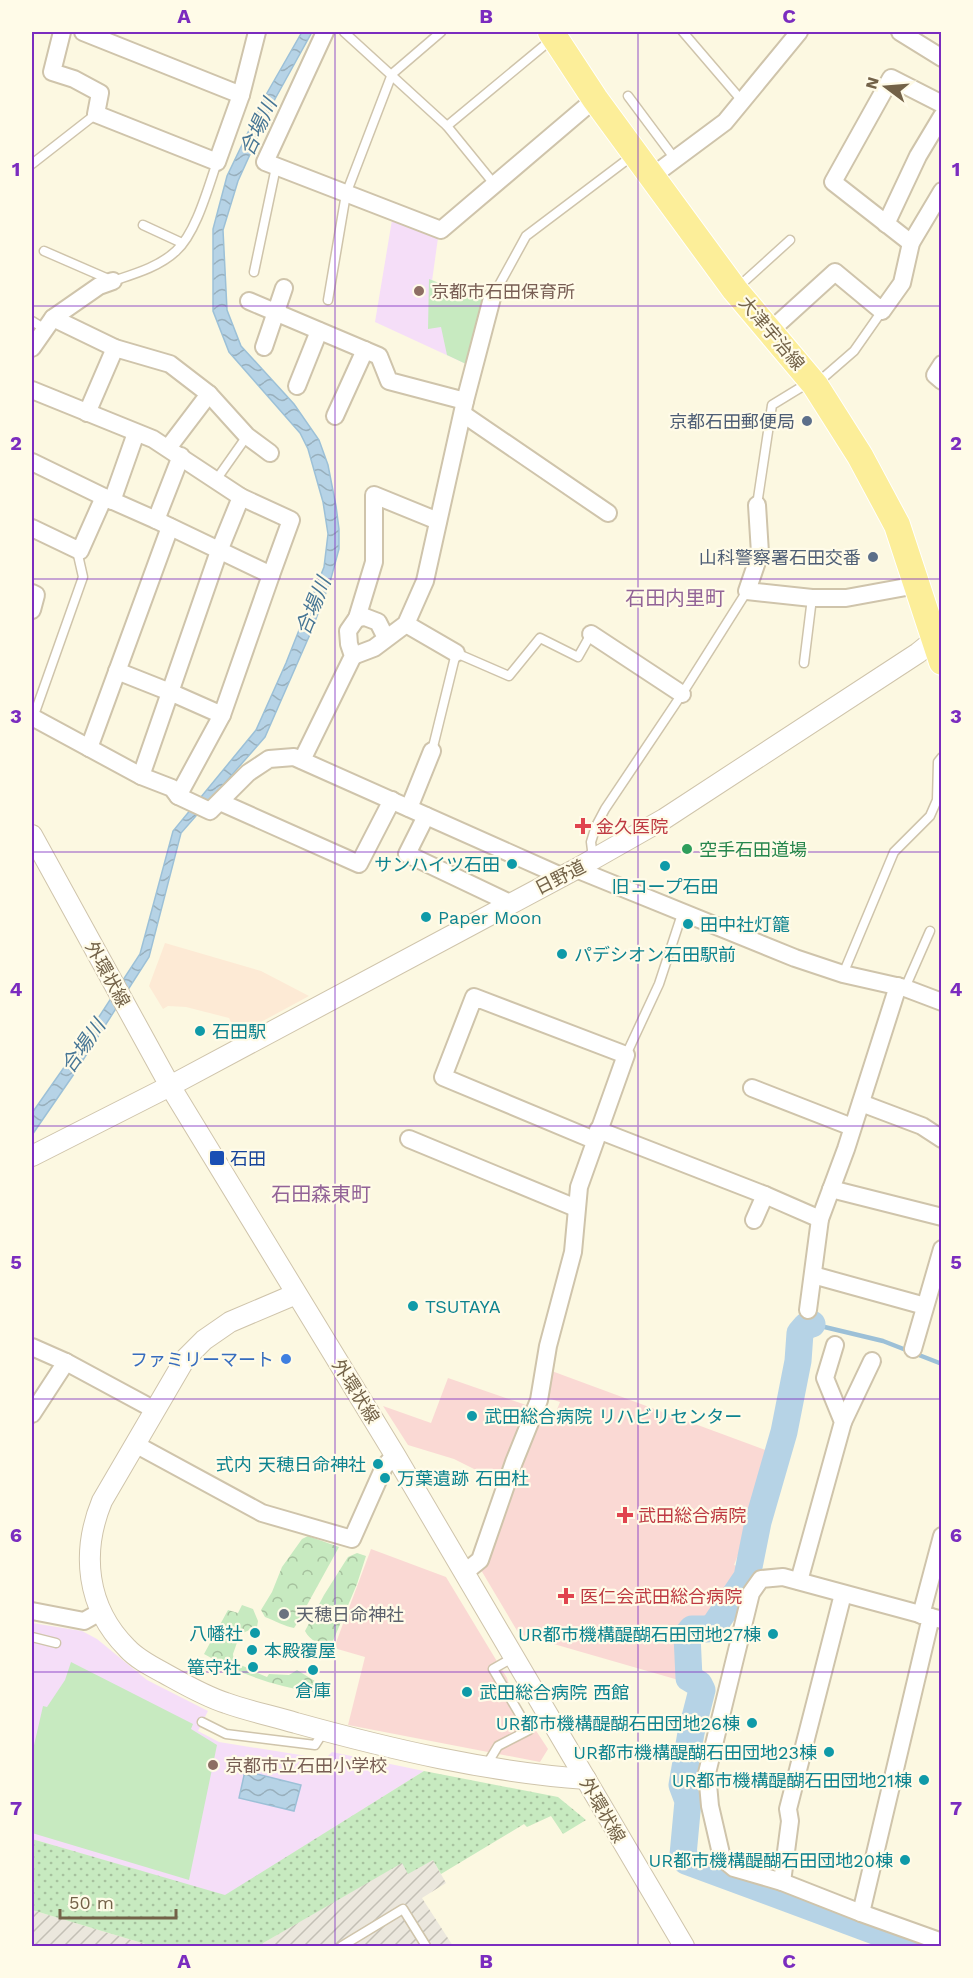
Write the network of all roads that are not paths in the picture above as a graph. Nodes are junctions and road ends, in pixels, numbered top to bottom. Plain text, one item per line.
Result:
1 (62, 32) edge
2 (83, 32) edge
3 (257, 32) edge
4 (325, 32) edge
5 (344, 32) edge
6 (441, 32) edge
7 (683, 32) edge
8 (900, 32) edge
9 (557, 33) edge
10 (795, 33) edge
11 (942, 58) edge
12 (392, 74) junction
13 (241, 95) junction
14 (628, 96) dead end
15 (595, 99) junction
16 (743, 102) junction
17 (942, 104) edge
18 (96, 114) junction
19 (942, 116) edge
20 (447, 126) junction
21 (634, 154) junction
22 (675, 159) junction
23 (217, 162) junction
24 (32, 164) edge
25 (276, 167) junction
26 (651, 177) junction
27 (495, 184) junction
28 (942, 191) edge
29 (346, 194) junction
30 (886, 224) junction
31 (143, 225) dead end
32 (790, 240) dead end
33 (182, 243) junction
34 (911, 243) junction
35 (44, 251) dead end
36 (254, 272) dead end
37 (113, 281) junction
38 (284, 288) dead end
39 (735, 290) junction
40 (492, 298) joint
41 (328, 300) dead end
42 (249, 302) dead end
43 (882, 311) junction
44 (276, 313) junction
45 (43, 323) edge
46 (319, 331) junction
47 (770, 331) junction
48 (264, 347) dead end
49 (32, 348) edge
50 (115, 348) junction
51 (365, 350) junction
52 (942, 364) edge
53 (942, 381) edge
54 (813, 383) junction
55 (297, 386) dead end
56 (32, 390) edge
57 (209, 394) junction
58 (464, 408) junction
59 (87, 413) junction
60 (335, 416) dead end
61 (136, 433) junction
62 (247, 436) junction
63 (175, 452) junction
64 (270, 453) dead end
65 (32, 462) edge
66 (216, 480) junction
67 (241, 497) junction
68 (108, 499) junction
69 (757, 505) joint
70 (608, 513) dead end
71 (438, 521) junction
72 (163, 523) junction
73 (32, 528) edge
74 (80, 551) junction
75 (219, 551) junction
76 (271, 575) junction
77 (917, 585) junction
78 (747, 591) junction
79 (32, 593) edge
80 (812, 598) junction
81 (32, 610) edge
82 (357, 618) junction
83 (406, 624) junction
84 (591, 633) joint
85 (386, 638) junction
86 (938, 651) edge
87 (456, 653) junction
88 (353, 656) junction
89 (804, 663) dead end
90 (117, 671) junction
91 (170, 692) junction
92 (682, 694) junction
93 (222, 715) junction
94 (32, 717) edge
95 (89, 748) junction
96 (432, 751) joint
97 (942, 757) edge
98 (302, 760) junction
99 (141, 776) junction
100 (181, 797) junction
101 (392, 800) junction
102 (212, 805) junction
103 (409, 808) junction
104 (426, 816) junction
105 (32, 835) edge
106 (577, 868) junction
107 (510, 903) junction
108 (683, 911) junction
109 (930, 931) dead end
110 (843, 974) junction
111 (902, 987) junction
112 (942, 1002) edge
113 (626, 1055) junction
114 (170, 1086) junction
115 (752, 1088) dead end
116 (861, 1103) junction
117 (852, 1127) junction
118 (596, 1135) junction
119 (410, 1138) dead end
120 (942, 1139) edge
121 (32, 1156) edge
122 (831, 1189) junction
123 (765, 1195) junction
124 (576, 1208) junction
125 (942, 1217) edge
126 (754, 1220) dead end
127 (820, 1220) junction
128 (942, 1250) edge
129 (813, 1275) junction
130 (296, 1294) junction
131 (925, 1306) junction
132 (808, 1310) dead end
133 (835, 1345) dead end
134 (32, 1347) edge
135 (913, 1349) dead end
136 (872, 1361) dead end
137 (66, 1362) junction
138 (155, 1410) junction
139 (32, 1414) edge
140 (843, 1422) junction
141 (135, 1444) junction
142 (395, 1455) junction
143 (942, 1536) edge
144 (464, 1573) junction
145 (799, 1581) junction
146 (843, 1594) junction
147 (32, 1611) edge
148 (100, 1612) junction
149 (931, 1617) edge
150 (32, 1637) edge
151 (56, 1643) dead end
152 (514, 1657) junction
153 (202, 1722) dead end
154 (324, 1731) junction
155 (486, 1766) junction
156 (586, 1779) junction
157 (782, 1882) junction
158 (861, 1913) junction
159 (932, 1942) edge
160 (425, 1946) edge
161 (342, 1947) edge
162 (684, 1947) edge

1 - 18 street
2 - 13 street
3 - 13 street
4 - 25 street
5 - 12 lane
6 - 12 lane
7 - 16 lane
8 - 11 street
9 - 15 main road, 大津宇治線
9 - 20 lane
10 - 16 street
12 - 20 lane
12 - 29 lane
13 - 23 street
14 - 22 lane
15 - 21 main road, 大津宇治線
15 - 27 street
16 - 22 street
17 - 30 street
18 - 23 street
18 - 24 lane
19 - 30 street
20 - 27 lane
21 - 26 main road, 大津宇治線
21 - 40 lane
22 - 26 street
23 - 33 lane
25 - 29 street
25 - 36 lane
26 - 39 main road, 大津宇治線
27 - 29 street
28 - 34 street
29 - 41 lane
30 - 34 street
31 - 33 lane
32 - 39 lane
33 - 37 lane
34 - 43 street
35 - 37 lane
37 - 45 street
38 - 44 street
39 - 47 main road, 大津宇治線
40 - 58 street
42 - 44 street
43 - 47 street
43 - 54 lane
44 - 46 street
44 - 48 street
45 - 49 street
45 - 50 street
46 - 51 street
46 - 55 street
47 - 54 main road, 大津宇治線
50 - 57 street
50 - 59 street
51 - 58 street
51 - 60 street
52 - 53 street
54 - 69 lane
54 - 77 main road, 大津宇治線
56 - 59 street
57 - 62 street
57 - 63 street
58 - 70 street
58 - 71 street
59 - 61 street
61 - 63 street
61 - 68 street
62 - 64 street
62 - 66 lane
63 - 66 street
63 - 72 street
65 - 68 street
66 - 67 street
67 - 75 street
67 - 76 street
68 - 72 street
68 - 74 street
69 - 78 street
71 - 82 street
71 - 83 street
72 - 75 street
72 - 90 street
73 - 74 street
74 - 94 lane
75 - 76 street
75 - 91 street
76 - 93 street
77 - 80 street
77 - 86 main road, 大津宇治線
78 - 80 street
78 - 92 lane
79 - 81 street
80 - 89 lane
82 - 85 street
82 - 88 street
83 - 85 street
83 - 87 street
84 - 87 lane
84 - 92 street
85 - 88 street
86 - 106 street, 日野道
87 - 96 lane
88 - 98 street
90 - 91 street
90 - 95 street
91 - 93 street
91 - 99 street
92 - 106 lane
93 - 100 street
94 - 95 street
95 - 99 street
96 - 103 street
97 - 110 lane
98 - 101 street
98 - 102 street
99 - 100 street
100 - 102 street
101 - 102 street
101 - 103 street
103 - 104 street
104 - 106 street
104 - 107 street
105 - 114 street, 外環状線
106 - 107 street, 日野道
106 - 108 street
107 - 114 street, 日野道
108 - 110 street
108 - 113 lane
109 - 111 lane
110 - 111 street
111 - 112 street
111 - 116 street
113 - 118 street
113 - 118 street
114 - 121 street, 日野道
114 - 130 street, 外環状線
115 - 117 street
116 - 117 street
116 - 120 street
117 - 122 street
118 - 123 street
118 - 124 street
119 - 124 street
122 - 125 street
122 - 127 street
123 - 126 street
123 - 127 street
124 - 144 street
127 - 129 street
128 - 131 street
129 - 131 street
129 - 132 street
130 - 138 street
130 - 142 street, 外環状線
131 - 135 street
133 - 140 street
134 - 137 street
136 - 140 street
137 - 138 street
137 - 139 street
138 - 141 street
140 - 145 street
141 - 142 street
141 - 148 street
142 - 144 street, 外環状線
143 - 149 street
144 - 152 street, 外環状線
145 - 146 street
145 - 157 street
146 - 149 street
146 - 157 street
147 - 148 street
148 - 154 street
149 - 158 street
150 - 151 lane
152 - 155 lane
152 - 156 street, 外環状線
153 - 154 lane
154 - 155 street
155 - 156 street
156 - 162 street, 外環状線
157 - 158 street
158 - 159 street
160 - 161 lane

